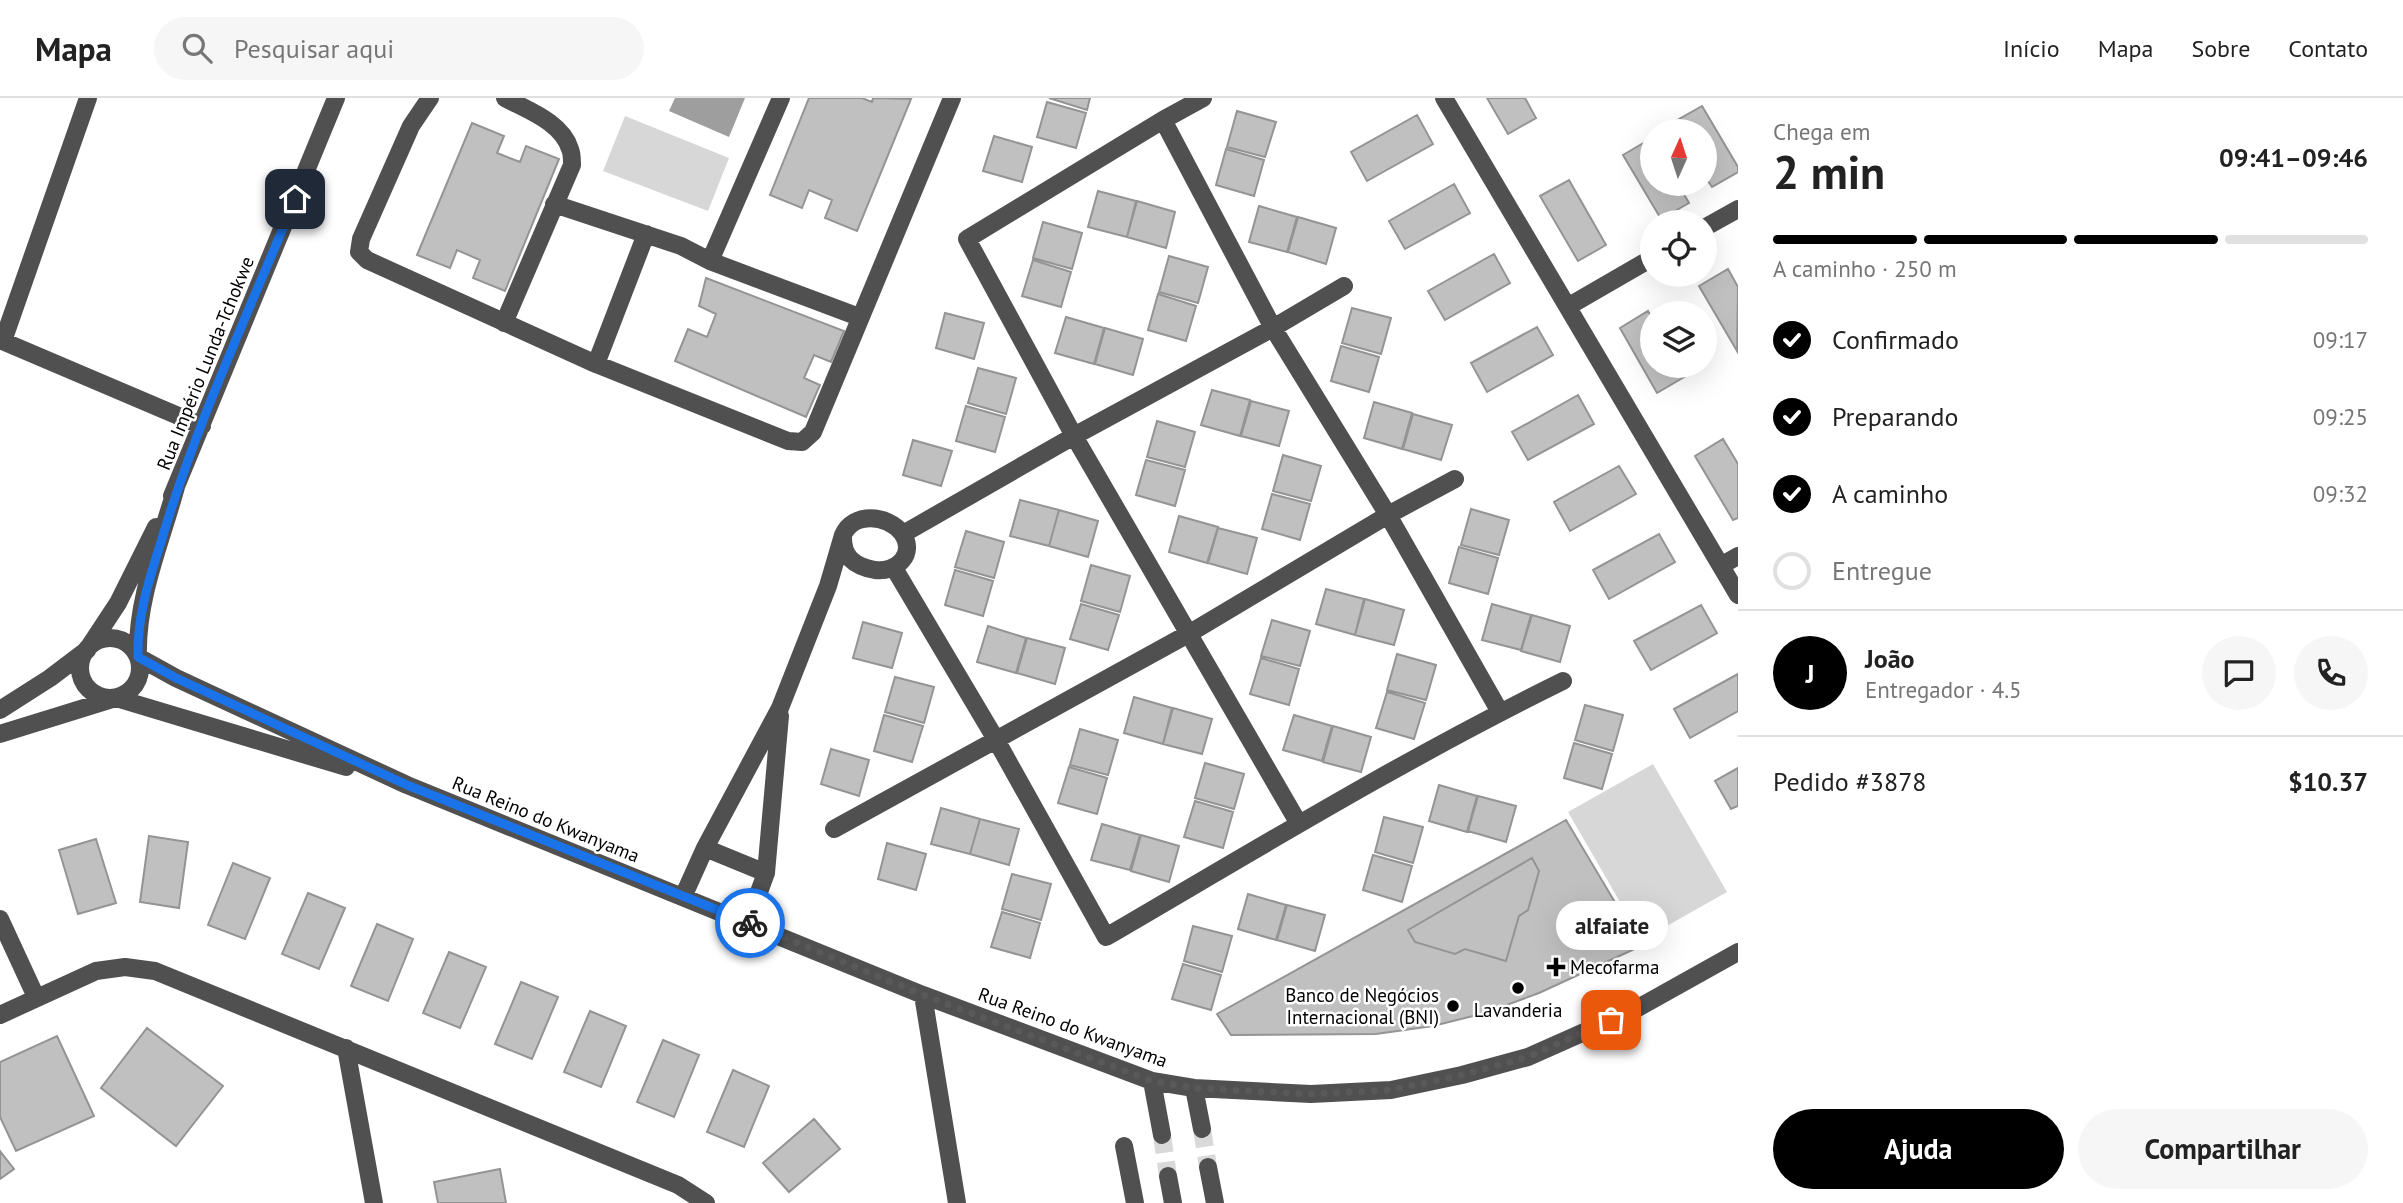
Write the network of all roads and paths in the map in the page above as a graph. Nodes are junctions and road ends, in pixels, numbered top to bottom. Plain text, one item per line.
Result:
1 (88, 98) edge
2 (336, 98) edge
3 (430, 98) edge
4 (505, 98) edge
5 (780, 98) edge
6 (952, 98) edge
7 (1203, 98) edge
8 (1444, 98) edge
9 (1163, 120) junction
10 (554, 204) junction
11 (1738, 209) edge
12 (1717, 221) edge
13 (646, 234) junction
14 (710, 261) junction
15 (1640, 265) edge
16 (1344, 286) dead end
17 (1569, 306) junction
18 (859, 317) junction
19 (504, 323) junction
20 (1273, 328) junction
21 (1, 340) edge
22 (596, 364) junction
23 (202, 426) junction
24 (1074, 436) junction
25 (1455, 479) dead end
26 (176, 488) junction
27 (1388, 515) junction
28 (903, 534) junction
29 (843, 535) junction
30 (1738, 556) edge
31 (859, 565) junction
32 (1722, 565) junction
33 (894, 568) junction
34 (828, 586) junction
35 (1738, 595) edge
36 (1190, 633) junction
37 (87, 650) junction
38 (138, 657) junction
39 (1563, 681) dead end
40 (117, 698) junction
41 (780, 708) junction
42 (0, 710) edge
43 (1500, 712) junction
44 (7, 731) edge
45 (995, 738) junction
46 (0, 747) edge
47 (407, 785) junction
48 (1299, 824) junction
49 (834, 829) dead end
50 (705, 848) junction
51 (766, 873) junction
52 (683, 897) junction
53 (0, 919) edge
54 (748, 922) junction
55 (1738, 952) edge
56 (923, 995) junction
57 (36, 997) junction
58 (0, 1015) edge
59 (346, 1048) junction
60 (1152, 1081) junction
61 (1194, 1088) junction
62 (1202, 1129) tunnel mouth
63 (1162, 1135) tunnel mouth
64 (1124, 1146) dead end
65 (1208, 1167) tunnel mouth
66 (1168, 1176) tunnel mouth
67 (373, 1203) edge
68 (706, 1203) edge
69 (957, 1203) edge
70 (1135, 1203) edge
71 (1173, 1203) edge
72 (1215, 1203) edge

1 - 21 street
2 - 23 street, Rua Império Lunda-Tchokwe
3 - 19 street
4 - 10 street
5 - 14 street
6 - 18 street
7 - 9 street
8 - 17 street
9 - 20 street
9 - 24 street
10 - 13 street
10 - 19 street
11 - 12 street
13 - 14 street
13 - 22 street
14 - 18 street
15 - 17 street
16 - 20 street
17 - 32 street
18 - 22 street
19 - 22 street
20 - 24 street
20 - 27 street
21 - 23 street
23 - 26 street, Rua Império Lunda-Tchokwe
24 - 28 street
24 - 36 street
25 - 27 street
26 - 37 street, Rua Império Lunda-Tchokwe
26 - 38 street, Rua Império Lunda-Tchokwe
27 - 36 street
27 - 43 street
28 - 29 street
28 - 33 street
29 - 31 street
29 - 34 street
30 - 32 street
31 - 33 street
31 - 34 street
32 - 35 street
33 - 45 street
34 - 41 street
36 - 45 street
36 - 48 street
37 - 38 street, Rua Império Lunda-Tchokwe
37 - 40 street, Rua Império Lunda-Tchokwe
37 - 42 street, Rua Império Lunda-Tchokwe
38 - 40 street, Rua Império Lunda-Tchokwe
38 - 47 street, Rua Reino do Kwanyama
39 - 43 street
40 - 44 street
40 - 47 street, Rua Reino do Kwanyama
41 - 50 street
41 - 51 street
43 - 48 street
44 - 46 street
45 - 48 street
45 - 49 street
47 - 52 street, Rua Reino do Kwanyama
50 - 51 street
50 - 52 street
51 - 54 street
52 - 54 street, Rua Reino do Kwanyama
53 - 57 street
54 - 56 street, Rua Reino do Kwanyama
55 - 61 street, Rua Reino do Kwanyama
56 - 60 street, Rua Reino do Kwanyama
56 - 69 street
57 - 58 street
57 - 59 street
59 - 67 street
59 - 68 street
60 - 61 street, Rua Reino do Kwanyama
60 - 63 street
61 - 62 street
64 - 70 street
65 - 72 street
66 - 71 street

